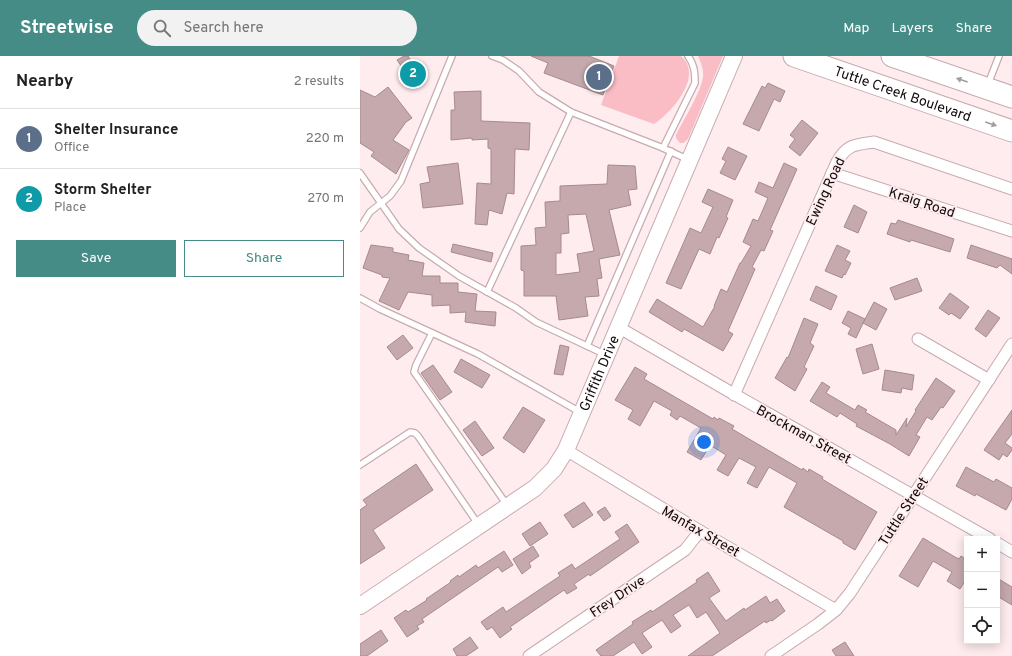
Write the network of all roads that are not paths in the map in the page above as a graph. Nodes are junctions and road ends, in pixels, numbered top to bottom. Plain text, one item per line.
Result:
1 (452, 56) edge
2 (492, 56) edge
3 (688, 56) edge
4 (734, 56) edge
5 (794, 56) edge
6 (892, 56) edge
7 (999, 56) edge
8 (987, 88) junction
9 (1012, 97) edge
10 (571, 112) junction
11 (1012, 131) edge
12 (663, 148) junction
13 (671, 152) junction
14 (690, 160) junction
15 (832, 172) junction
16 (360, 173) edge
17 (1012, 189) edge
18 (381, 204) junction
19 (360, 228) edge
20 (1012, 231) edge
21 (487, 292) junction
22 (360, 298) edge
23 (618, 327) junction
24 (432, 333) junction
25 (918, 339) dead end
26 (1012, 344) edge
27 (587, 346) junction
28 (606, 355) junction
29 (989, 380) junction
30 (734, 395) junction
31 (582, 413) junction
32 (566, 450) junction
33 (360, 465) edge
34 (913, 495) junction
35 (508, 506) junction
36 (479, 526) junction
37 (700, 531) junction
38 (985, 536) edge
39 (1000, 545) edge
40 (1012, 552) edge
41 (360, 606) edge
42 (836, 610) junction
43 (529, 656) edge
44 (770, 656) edge

1 - 18 lane
2 - 10 lane
3 - 12 lane
4 - 14 street, Griffith Drive
5 -> 11 highway, Tuttle Creek Boulevard
8 -> 6 highway
7 - 8 lane
8 - 9 highway
10 - 12 lane
10 - 21 lane
12 - 13 lane
13 - 14 lane
13 - 27 lane
14 - 23 street, Griffith Drive
15 - 17 street, Ewing Road
15 - 20 street, Kraig Road
15 - 30 street, Ewing Road
16 - 18 lane
18 - 19 lane
18 - 21 lane
21 - 27 lane
22 - 24 lane
23 - 28 street, Griffith Drive
23 - 30 street, Brockman Street
24 - 31 lane
24 - 35 lane
25 - 29 street
26 - 29 street, Tuttle Street
27 - 28 lane
28 - 31 street, Griffith Drive
29 - 34 street, Tuttle Street
30 - 34 street, Brockman Street
31 - 32 street, Griffith Drive
32 - 35 street, Griffith Drive
32 - 37 street, Manfax Street
33 - 36 lane
34 - 38 street, Brockman Street
34 - 42 street, Tuttle Street
35 - 36 street, Griffith Drive
36 - 41 street, Griffith Drive
37 - 42 street, Manfax Street
37 - 43 street, Frey Drive
39 - 40 street
42 - 44 street, Tuttle Street

